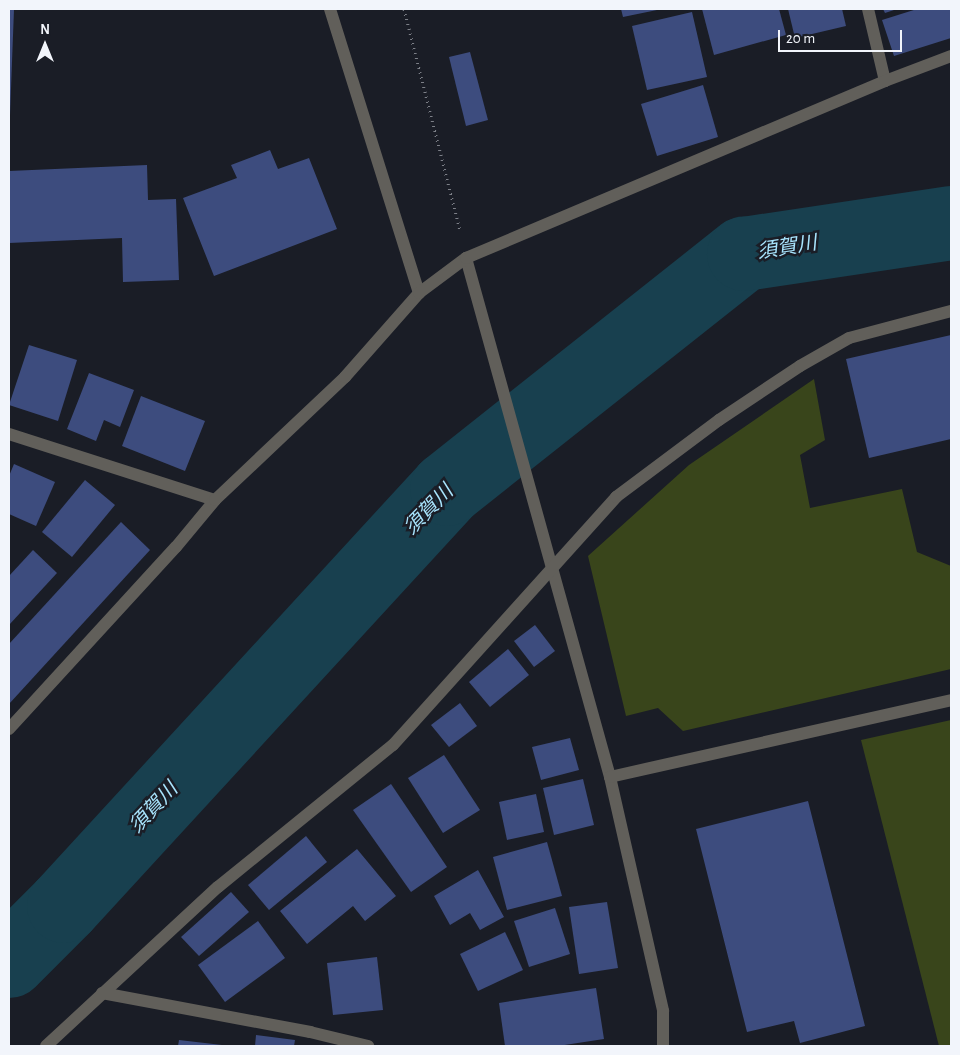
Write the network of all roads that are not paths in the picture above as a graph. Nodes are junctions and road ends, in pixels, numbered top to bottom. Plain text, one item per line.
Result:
1 (330, 9) edge
2 (868, 9) edge
3 (951, 56) edge
4 (885, 81) junction
5 (466, 258) junction
6 (419, 293) junction
7 (951, 311) edge
8 (9, 437) edge
9 (215, 500) junction
10 (554, 565) junction
11 (951, 700) edge
12 (9, 730) edge
13 (610, 777) junction
14 (102, 993) junction
15 (46, 1046) edge
16 (368, 1046) edge
17 (663, 1046) edge

1 - 6 street
2 - 4 street
3 - 4 street
4 - 5 street
5 - 6 street
5 - 10 street
6 - 9 street
7 - 10 street
8 - 9 street
9 - 12 street
10 - 13 street
10 - 14 street
11 - 13 street
13 - 17 street
14 - 15 street
14 - 16 street

